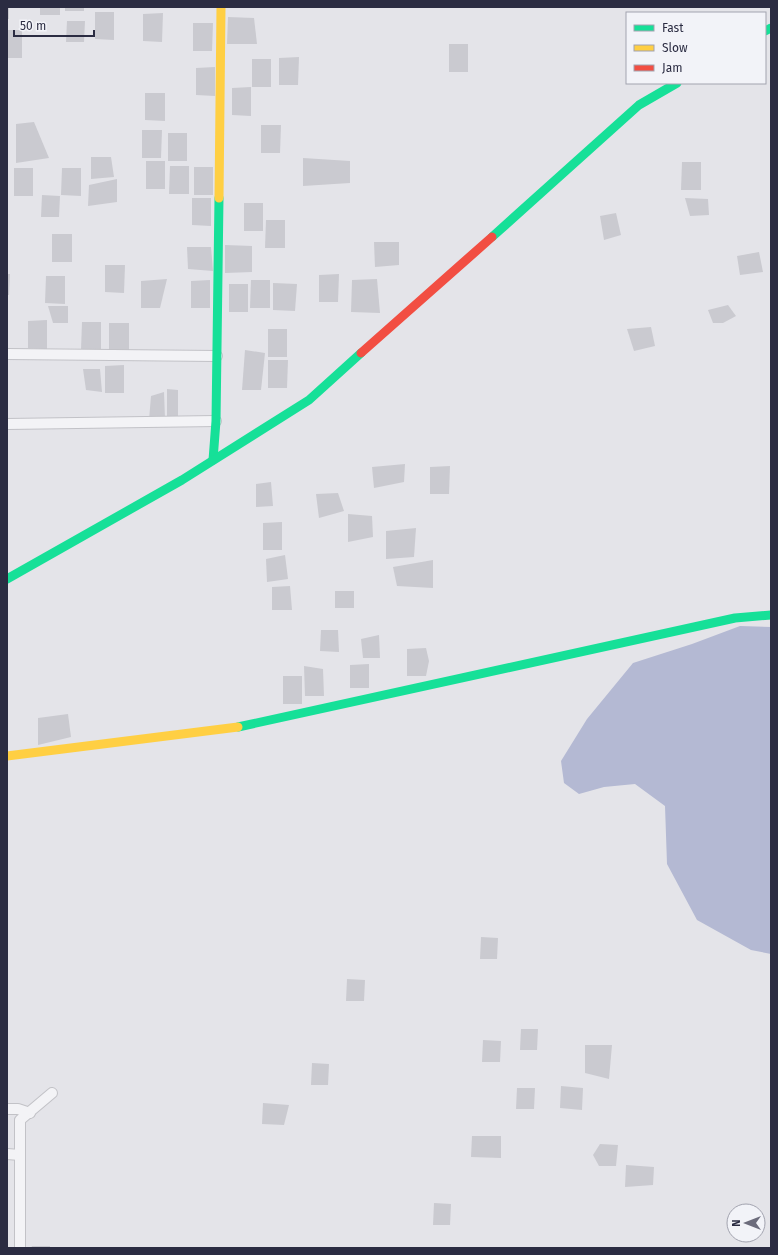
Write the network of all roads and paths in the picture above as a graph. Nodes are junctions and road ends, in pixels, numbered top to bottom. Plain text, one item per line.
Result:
1 (221, 7) edge
2 (675, 84) edge
3 (7, 354) edge
4 (217, 356) junction
5 (216, 421) junction
6 (7, 424) edge
7 (214, 460) junction
8 (7, 579) edge
9 (771, 614) edge
10 (7, 756) edge
11 (52, 1093) dead end
12 (7, 1109) edge
13 (30, 1113) junction
14 (7, 1154) edge
15 (20, 1155) junction
16 (20, 1248) edge

1 - 4 street
2 - 7 street
3 - 4 street
4 - 5 street
5 - 6 street
5 - 7 street
7 - 8 street
9 - 10 street
11 - 13 street
12 - 13 street
13 - 15 street
14 - 15 street
15 - 16 street

